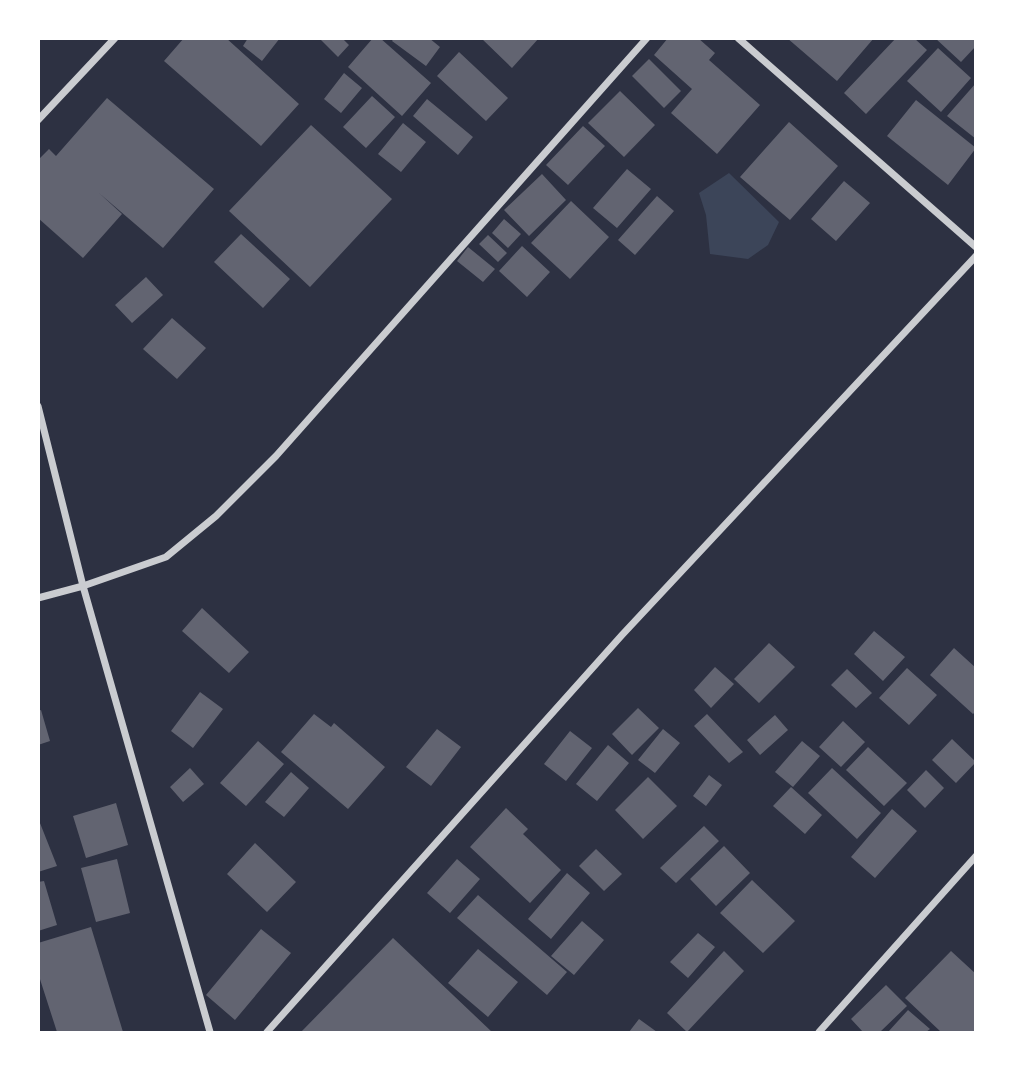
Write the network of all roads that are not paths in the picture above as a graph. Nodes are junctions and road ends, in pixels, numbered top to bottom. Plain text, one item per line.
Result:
1 (115, 38) edge
2 (647, 38) edge
3 (738, 38) edge
4 (38, 120) edge
5 (975, 247) edge
6 (975, 256) edge
7 (38, 406) edge
8 (83, 586) junction
9 (38, 598) edge
10 (975, 856) edge
11 (210, 1032) edge
12 (267, 1032) edge
13 (819, 1032) edge

1 - 4 street
2 - 8 street
3 - 5 street
6 - 12 street
7 - 8 street
8 - 9 street
8 - 11 street
10 - 13 street

